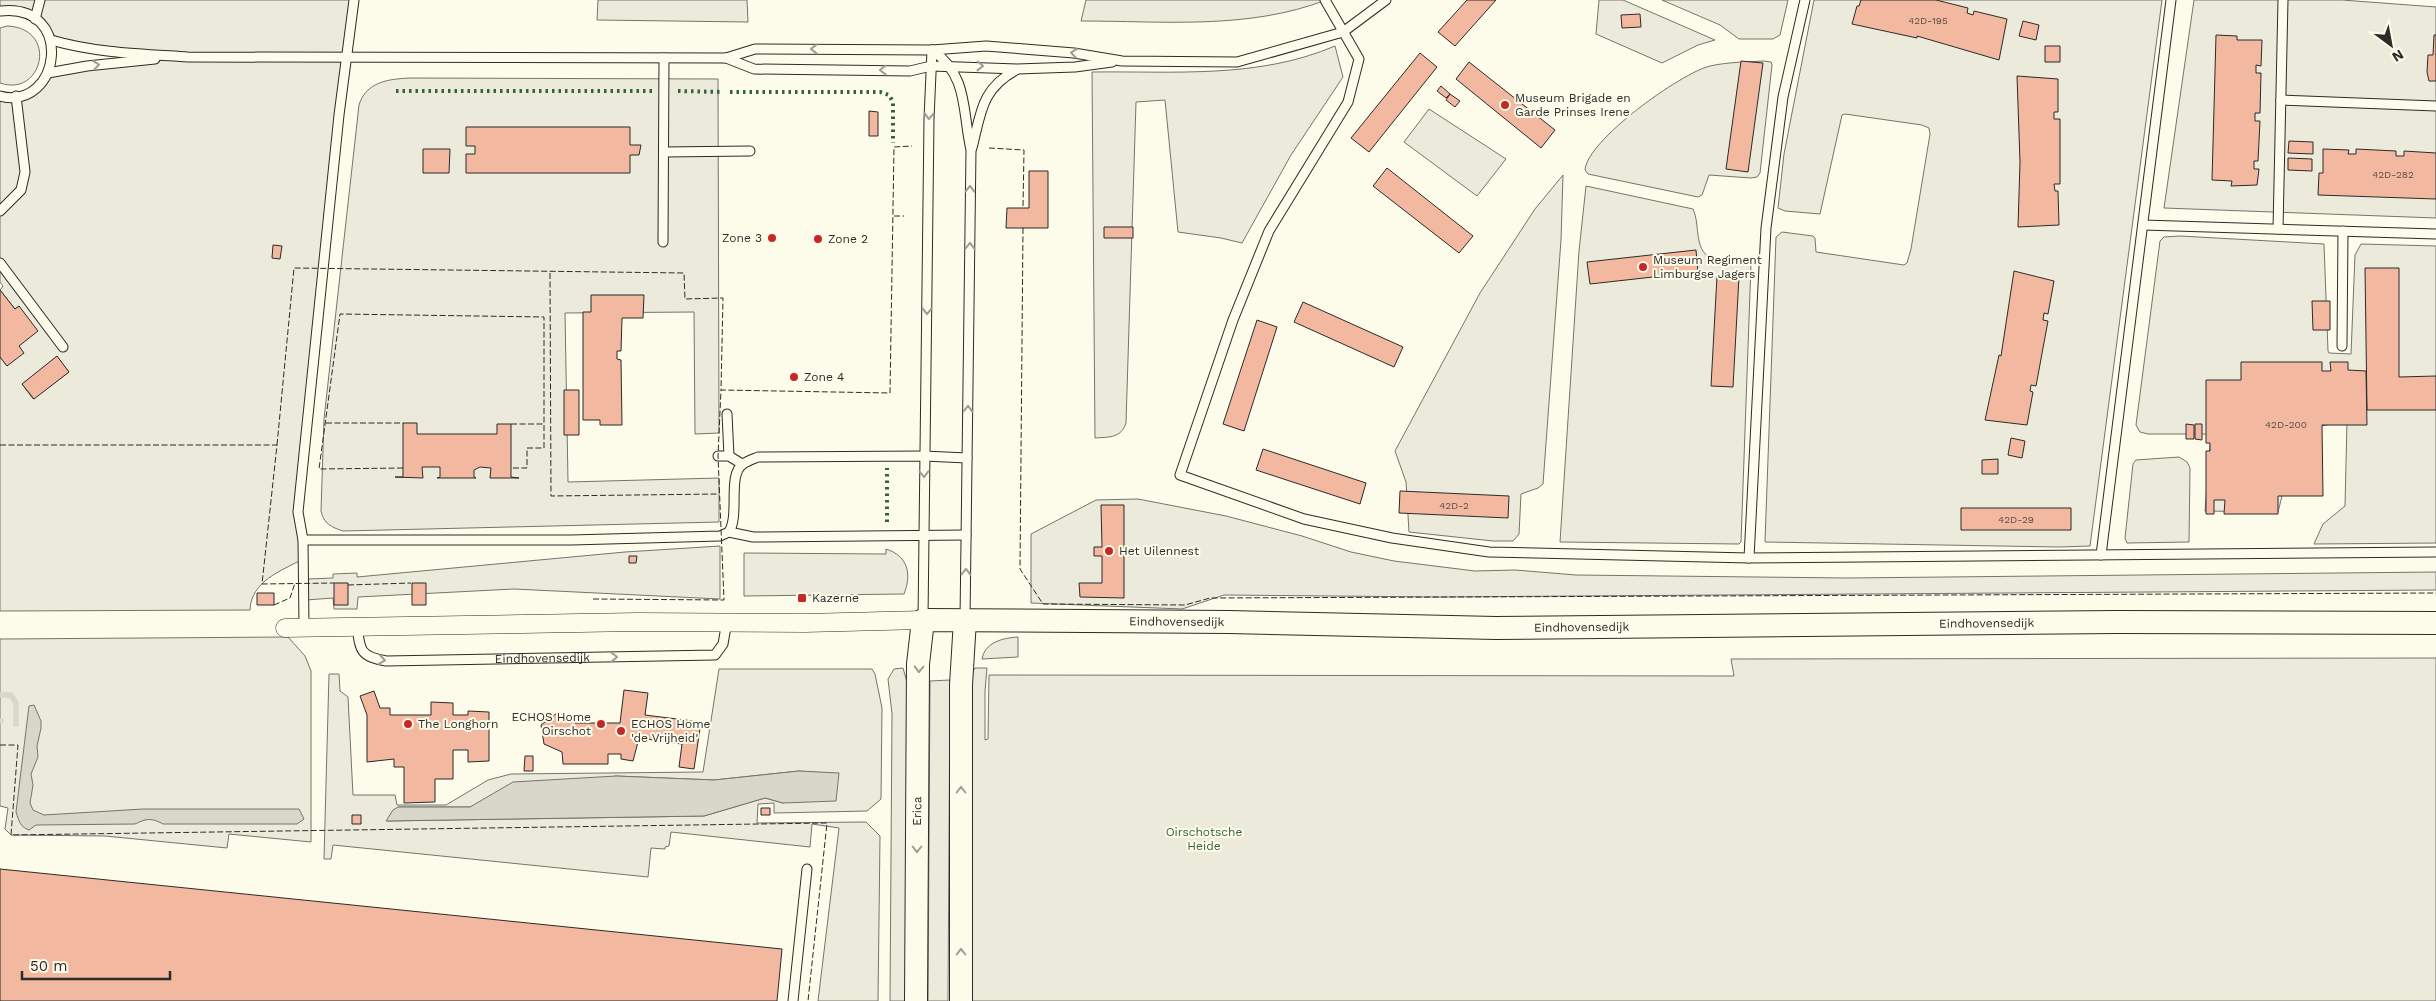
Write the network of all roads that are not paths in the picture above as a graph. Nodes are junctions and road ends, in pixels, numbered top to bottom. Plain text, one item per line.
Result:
1 (10, 0) edge
2 (40, 0) edge
3 (354, 0) edge
4 (1325, 0) edge
5 (1386, 0) edge
6 (1804, 0) edge
7 (2170, 0) edge
8 (2283, 0) edge
9 (3, 10) edge
10 (35, 19) junction
11 (1343, 32) junction
12 (51, 40) junction
13 (932, 50) junction
14 (188, 57) junction
15 (348, 57) junction
16 (664, 58) junction
17 (726, 58) junction
18 (1122, 61) junction
19 (932, 66) junction
20 (950, 66) junction
21 (1017, 69) junction
22 (48, 73) junction
23 (0, 96) edge
24 (16, 96) junction
25 (2281, 100) junction
26 (2436, 106) edge
27 (971, 150) junction
28 (750, 151) dead end
29 (664, 152) junction
30 (0, 211) edge
31 (2142, 225) junction
32 (2278, 229) junction
33 (2343, 231) junction
34 (2436, 234) edge
35 (663, 242) dead end
36 (0, 263) edge
37 (2342, 346) dead end
38 (63, 347) dead end
39 (727, 414) dead end
40 (718, 456) dead end
41 (729, 456) junction
42 (924, 456) junction
43 (967, 458) junction
44 (742, 464) junction
45 (729, 532) junction
46 (966, 535) junction
47 (925, 536) junction
48 (303, 540) junction
49 (2436, 552) edge
50 (2102, 555) junction
51 (1750, 558) junction
52 (923, 620) junction
53 (965, 620) junction
54 (727, 621) junction
55 (2436, 623) edge
56 (357, 626) junction
57 (304, 627) junction
58 (285, 628) dead end
59 (807, 869) dead end
60 (793, 1001) edge
61 (916, 1001) edge
62 (961, 1001) edge

1 - 9 lane
2 - 10 lane
3 - 15 lane
4 - 11 lane
5 - 11 lane
6 - 51 lane
7 - 31 lane
8 - 25 lane
9 - 10 lane
10 - 12 lane
11 - 18 lane
11 - 51 lane
12 - 14 lane
12 - 22 lane
13 -> 17 lane
18 -> 13 lane
13 - 19 lane
13 - 20 lane
14 - 15 lane
22 -> 14 lane
15 - 16 lane
15 - 48 lane
16 - 17 lane
16 - 29 lane
19 -> 17 lane
18 - 21 lane
19 - 20 lane
19 -> 42 lane
20 -> 21 lane
20 - 27 lane
21 - 27 lane
22 - 24 lane
23 - 24 lane
24 - 30 lane
25 - 26 lane
25 - 32 lane
43 -> 27 lane
28 - 29 lane
29 - 35 lane
31 - 32 lane
31 - 50 lane
32 - 33 lane
33 - 34 lane
33 - 37 lane
36 - 38 lane
39 - 41 lane
40 - 41 lane
41 - 44 lane
42 - 43 lane
42 - 44 lane
42 -> 47 lane
43 - 46 lane
44 - 45 lane
45 - 47 lane
45 - 48 lane
46 - 47 lane
53 -> 46 lane
47 - 52 lane
48 - 57 lane
49 - 50 lane
50 - 51 lane
52 - 53 street, Eindhovensedijk
52 - 54 street, Eindhovensedijk
52 -> 61 street, Erica
53 - 55 street, Eindhovensedijk
62 -> 53 street
54 - 56 street, Eindhovensedijk
56 -> 54 lane, Eindhovensedijk
56 - 57 street, Eindhovensedijk
57 - 58 street, Eindhovensedijk
59 - 60 lane

